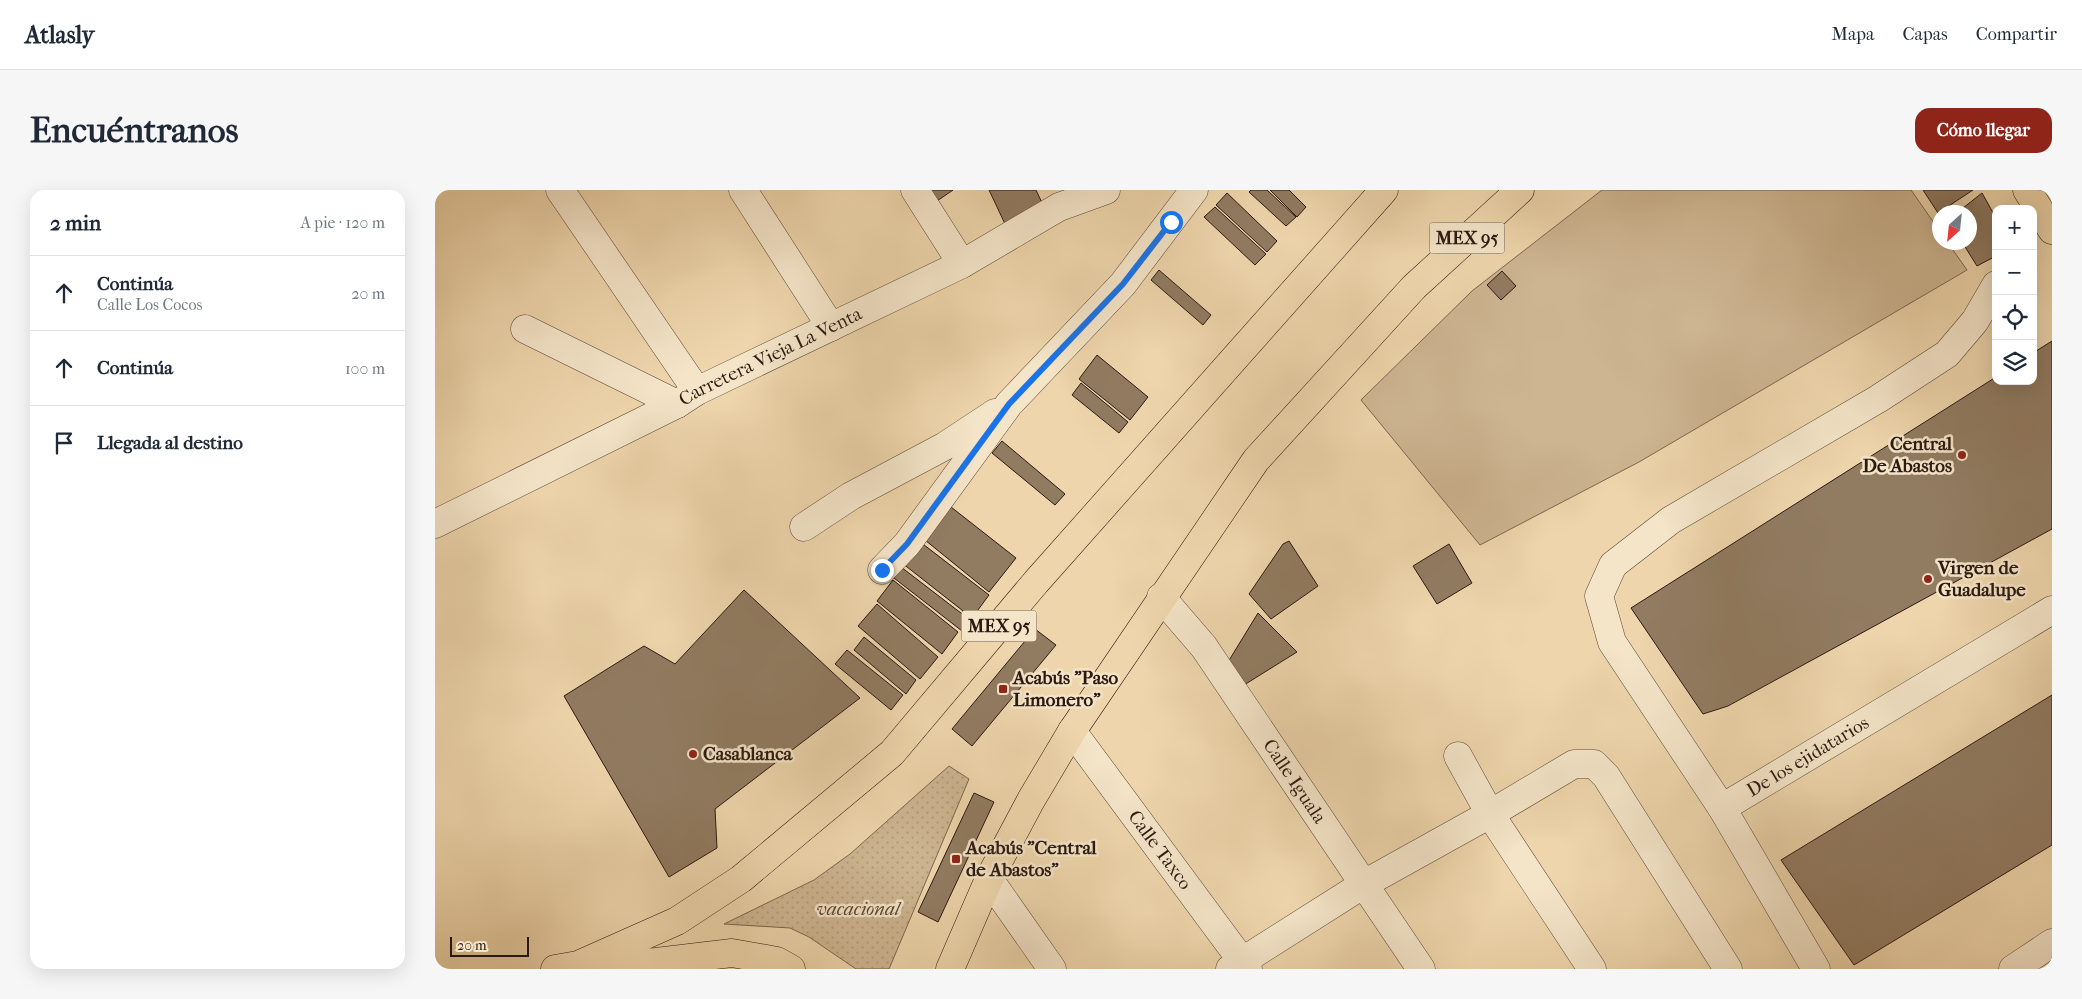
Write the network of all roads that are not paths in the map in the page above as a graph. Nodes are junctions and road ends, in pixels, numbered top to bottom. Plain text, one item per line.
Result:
1 (561, 190) edge
2 (743, 190) edge
3 (915, 190) edge
4 (1106, 190) edge
5 (1194, 190) edge
6 (1384, 190) edge
7 (1520, 190) edge
8 (2027, 190) edge
9 (1054, 198) edge
10 (2043, 225) edge
11 (962, 264) junction
12 (1992, 292) edge
13 (831, 327) junction
14 (525, 329) dead end
15 (687, 397) junction
16 (1009, 404) junction
17 (435, 524) edge
18 (804, 527) dead end
19 (882, 570) dead end
20 (1161, 597) junction
21 (2052, 610) edge
22 (1072, 731) junction
23 (1458, 756) dead end
24 (1722, 808) junction
25 (1490, 814) junction
26 (989, 880) junction
27 (1364, 884) junction
28 (2052, 943) edge
29 (1240, 966) edge
30 (567, 967) edge
31 (791, 969) edge
32 (950, 969) edge
33 (1052, 969) edge
34 (1421, 969) edge
35 (1592, 969) edge
36 (1728, 969) edge
37 (1816, 969) edge
38 (2013, 969) edge

1 - 15 street
2 - 13 street
3 - 11 street
4 - 9 street, Carretera Vieja La Venta
5 - 16 street
6 - 30 main road, MEX 95
7 - 20 main road, MEX 95
8 - 10 main road
9 - 11 street, Carretera Vieja La Venta
11 - 13 street, Carretera Vieja La Venta
12 - 24 street
13 - 15 street, Carretera Vieja La Venta
14 - 15 street
15 - 17 street, Carretera Vieja La Venta
16 - 18 street
16 - 19 street
20 - 22 main road, MEX 95
20 - 27 street, Calle Iguala
21 - 24 street, De los ejidatarios
22 - 26 main road, MEX 95
22 - 29 street, Calle Taxco
23 - 25 street
24 - 37 street
25 - 27 street
25 - 35 street
25 - 36 street
26 - 32 main road, MEX 95
26 - 33 street
27 - 29 street
27 - 34 street, Calle Iguala
28 - 38 street
30 - 31 main road

